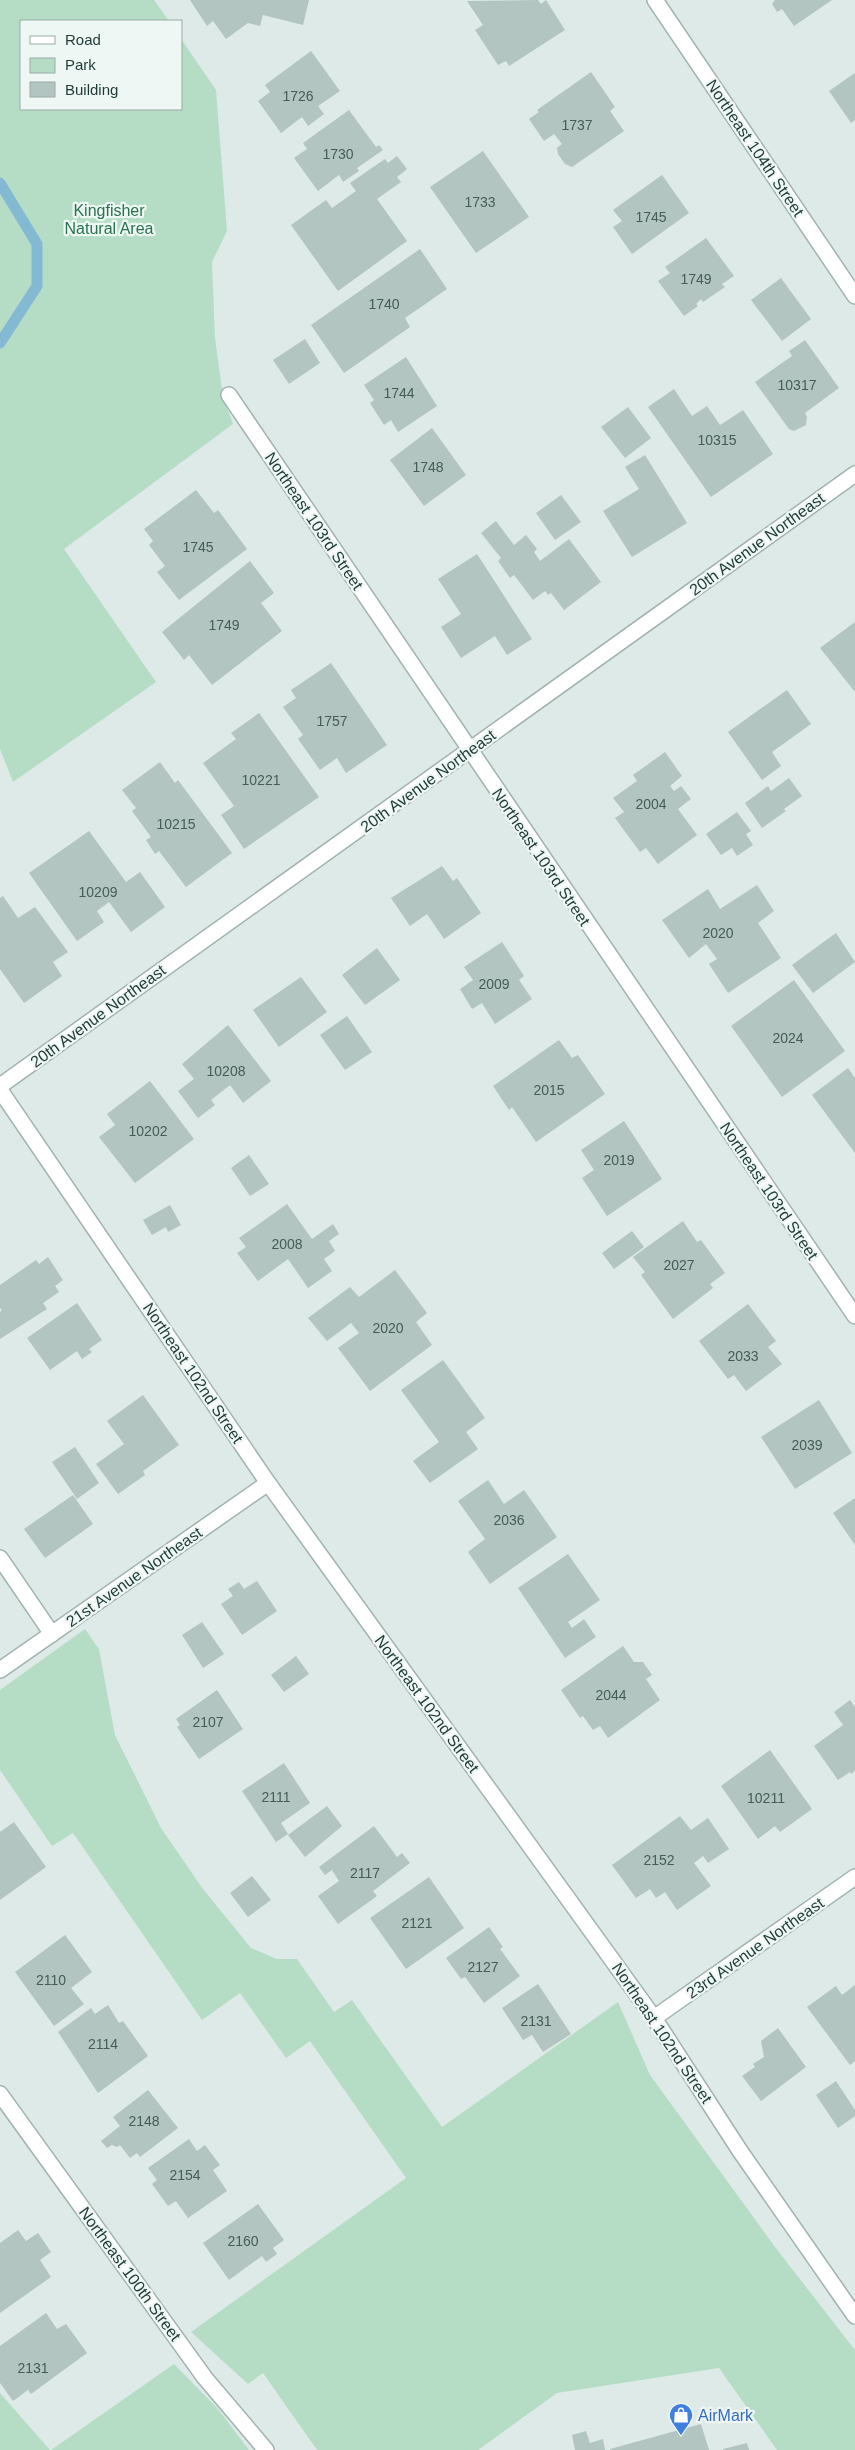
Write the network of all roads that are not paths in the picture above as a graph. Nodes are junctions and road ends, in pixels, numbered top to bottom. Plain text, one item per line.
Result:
1 (655, 0) edge
2 (855, 296) edge
3 (229, 396) dead end
4 (855, 474) edge
5 (469, 752) junction
6 (0, 1086) edge
7 (0, 1090) edge
8 (855, 1316) edge
9 (268, 1483) junction
10 (0, 1558) edge
11 (52, 1634) junction
12 (0, 1670) edge
13 (855, 1877) edge
14 (654, 2018) junction
15 (0, 2094) edge
16 (855, 2316) edge
17 (266, 2450) edge

1 - 2 street, Northeast 104th Street
3 - 5 street, Northeast 103rd Street
4 - 5 street, 20th Avenue Northeast
5 - 6 street, 20th Avenue Northeast
5 - 8 street, Northeast 103rd Street
7 - 9 street, Northeast 102nd Street
9 - 11 street, 21st Avenue Northeast
9 - 14 street, Northeast 102nd Street
10 - 11 street
11 - 12 street, 21st Avenue Northeast
13 - 14 street, 23rd Avenue Northeast
14 - 16 street, Northeast 102nd Street
15 - 17 street, Northeast 100th Street

